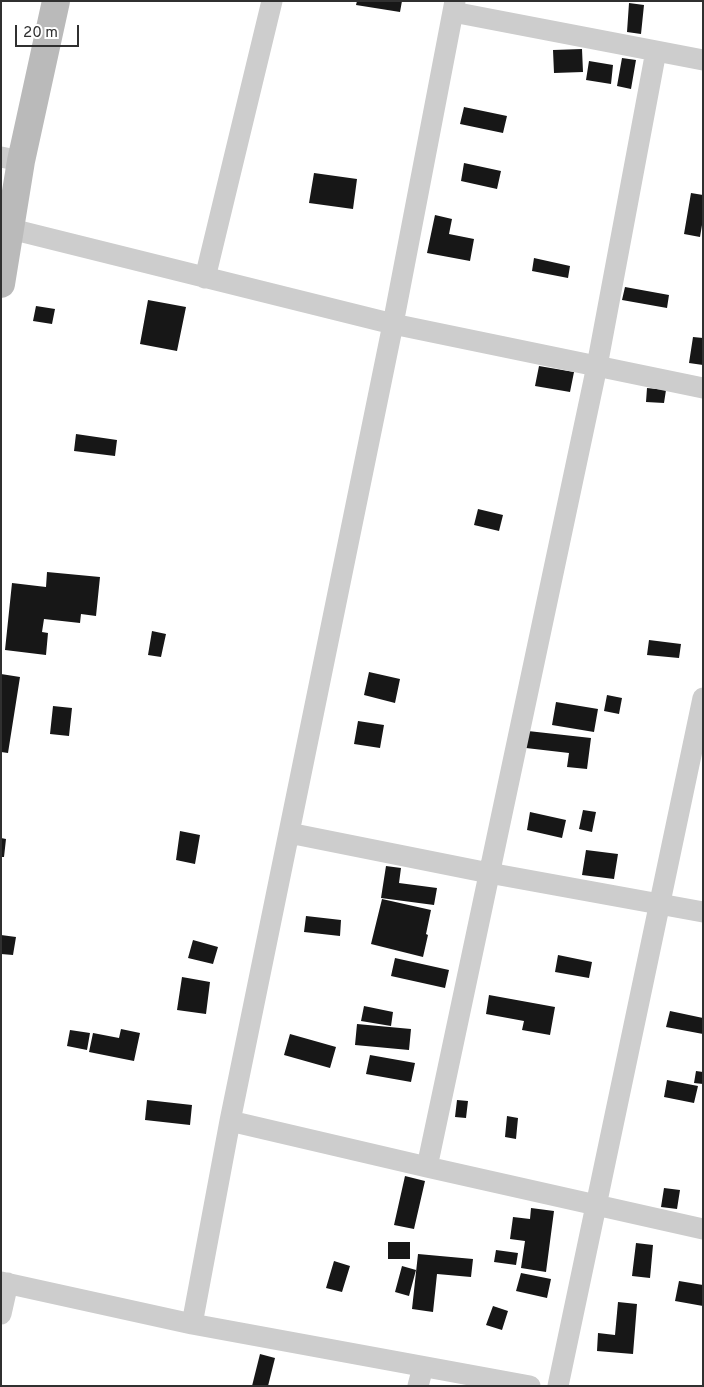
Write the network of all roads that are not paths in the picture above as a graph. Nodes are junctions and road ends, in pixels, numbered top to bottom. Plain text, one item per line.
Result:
1 (56, 1) edge
2 (272, 1) edge
3 (454, 6) edge
4 (656, 51) junction
5 (703, 60) edge
6 (11, 159) edge
7 (11, 229) junction
8 (205, 278) junction
9 (1, 282) edge
10 (393, 324) junction
11 (598, 366) junction
12 (703, 388) edge
13 (703, 698) edge
14 (289, 833) junction
15 (489, 873) junction
16 (660, 905) junction
17 (703, 912) edge
18 (230, 1121) junction
19 (427, 1167) junction
20 (595, 1205) junction
21 (703, 1229) edge
22 (4, 1282) edge
23 (1, 1314) edge
24 (192, 1324) junction
25 (420, 1376) edge
26 (530, 1386) edge
27 (558, 1386) edge

1 - 6 main road
2 - 8 street
3 - 4 street
3 - 10 street
4 - 5 street
4 - 11 street
6 - 7 main road
7 - 8 street
7 - 9 main road
8 - 10 street
10 - 11 street
10 - 14 street
11 - 12 street
11 - 15 street
13 - 16 street
14 - 15 street
14 - 18 street
15 - 16 street
15 - 19 street
16 - 17 street
16 - 20 street
18 - 19 street
18 - 24 street
19 - 20 street
20 - 21 street
20 - 27 street
22 - 23 street
22 - 24 street
24 - 25 street
25 - 26 street

